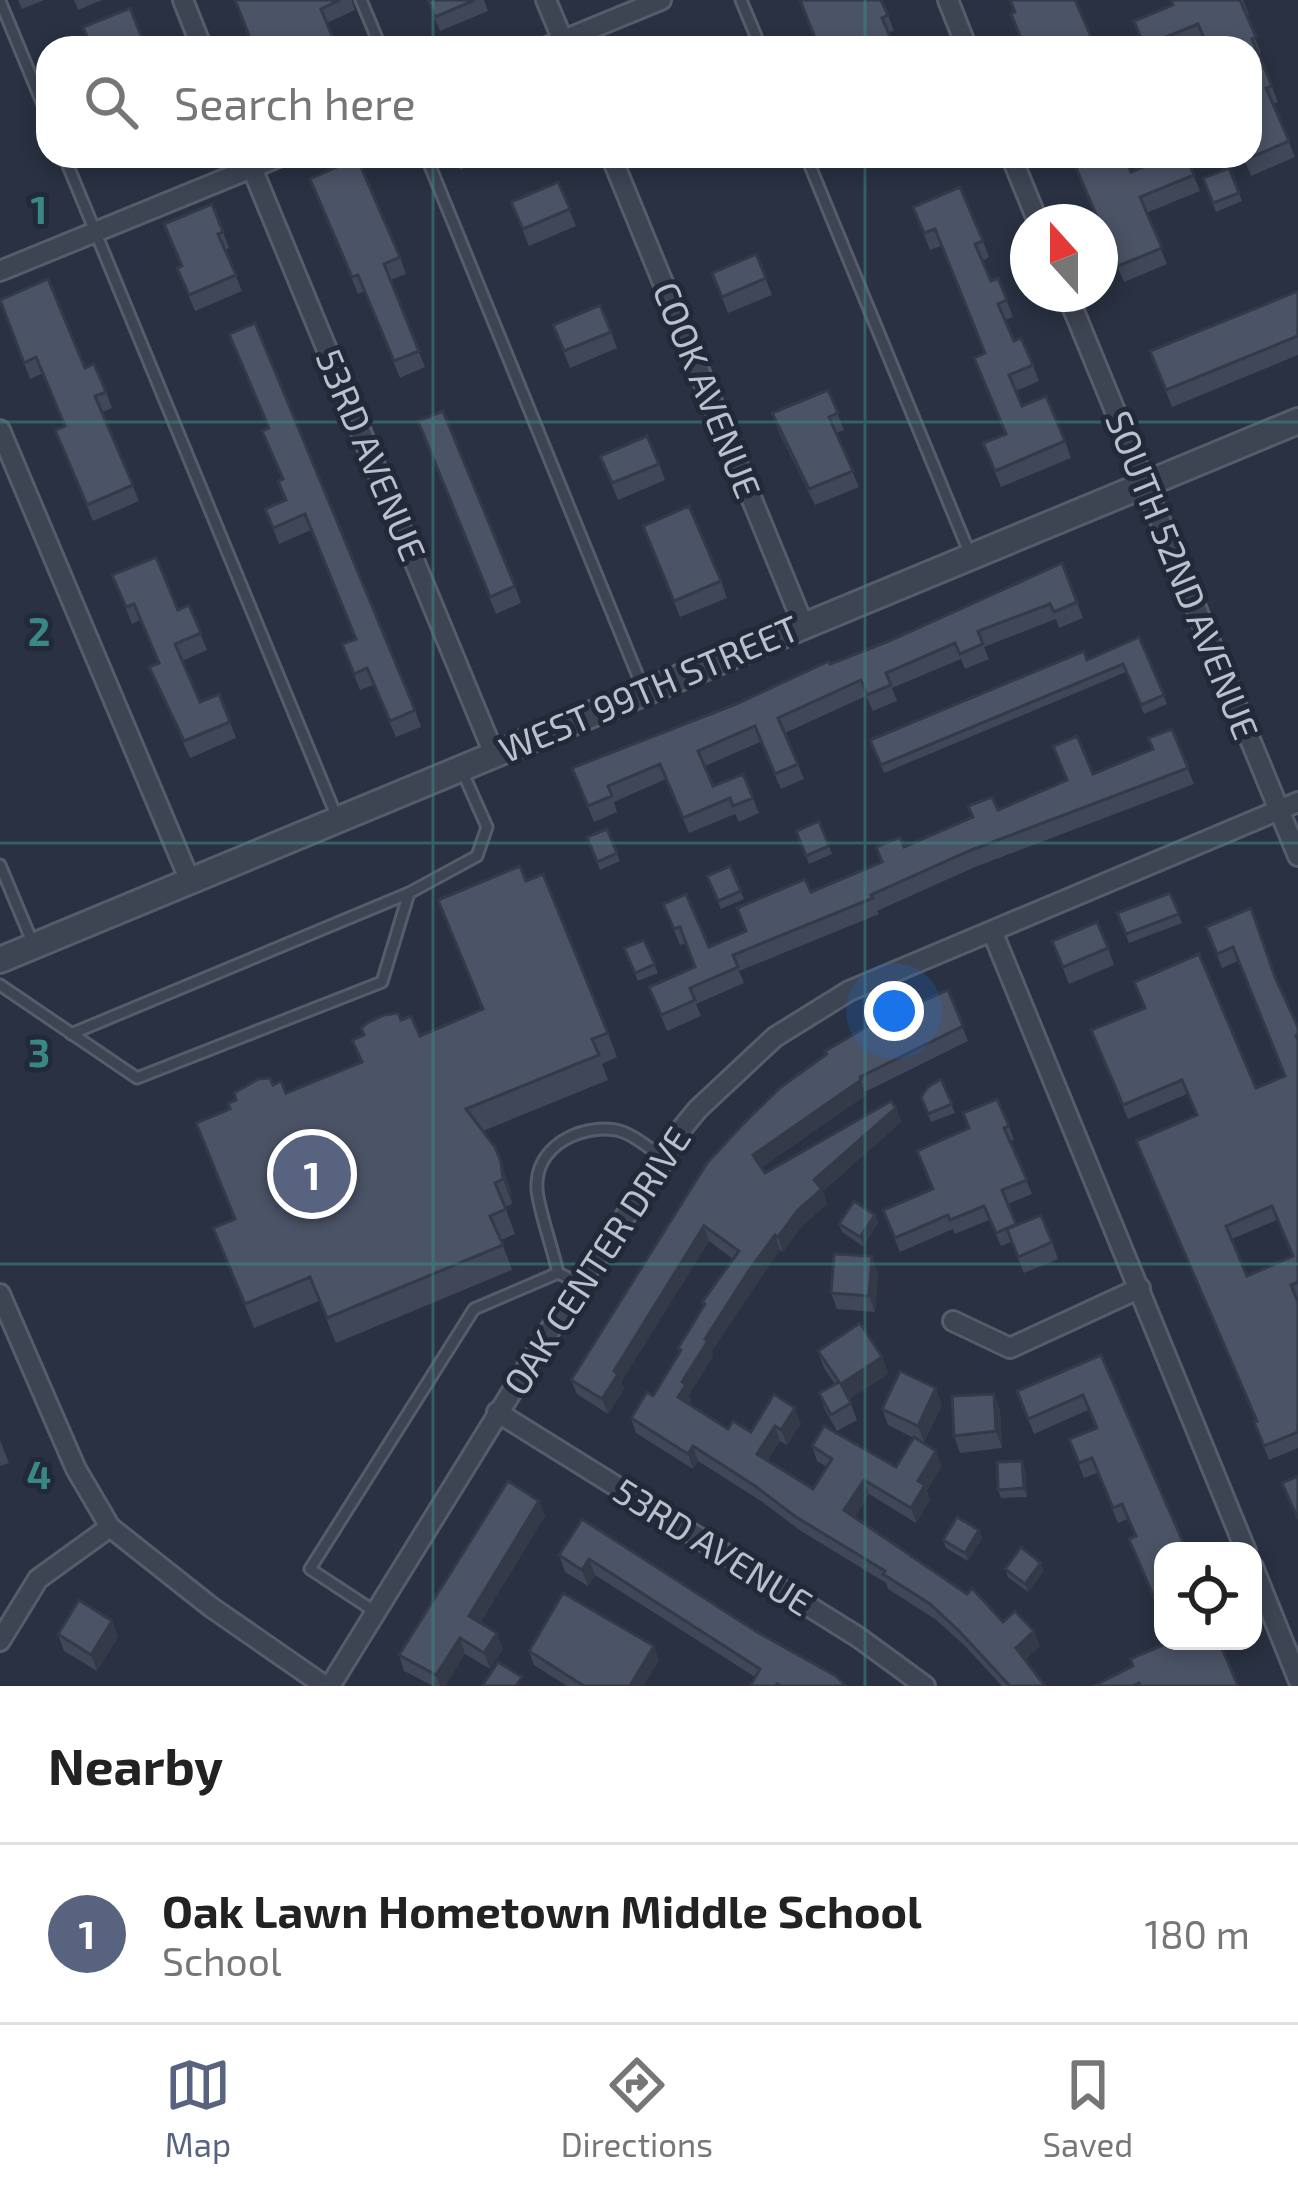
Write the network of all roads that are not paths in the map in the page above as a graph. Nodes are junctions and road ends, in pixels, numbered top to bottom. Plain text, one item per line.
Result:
1 (183, 0) edge
2 (361, 0) edge
3 (546, 0) edge
4 (661, 0) edge
5 (741, 0) edge
6 (948, 0) edge
7 (0, 1) edge
8 (197, 36) edge
9 (376, 36) edge
10 (562, 36) edge
11 (582, 36) edge
12 (756, 36) edge
13 (963, 36) edge
14 (36, 88) edge
15 (69, 168) edge
16 (236, 168) edge
17 (251, 168) edge
18 (431, 168) edge
19 (615, 168) edge
20 (811, 168) edge
21 (1016, 168) edge
22 (1031, 204) edge
23 (95, 232) junction
24 (0, 272) edge
25 (1074, 312) edge
26 (1298, 421) edge
27 (0, 430) edge
28 (1144, 484) junction
29 (971, 557) junction
30 (803, 624) junction
31 (644, 691) junction
32 (494, 754) junction
33 (461, 769) junction
34 (1298, 802) edge
35 (1279, 810) junction
36 (338, 820) junction
37 (1298, 856) edge
38 (0, 865) edge
39 (190, 881) junction
40 (409, 893) junction
41 (992, 932) junction
42 (34, 946) junction
43 (0, 960) edge
44 (0, 985) edge
45 (70, 1034) junction
46 (665, 1159) junction
47 (559, 1273) junction
48 (579, 1283) junction
49 (1140, 1288) junction
50 (2, 1303) edge
51 (953, 1321) dead end
52 (497, 1412) junction
53 (110, 1527) junction
54 (1242, 1542) edge
55 (1262, 1590) edge
56 (377, 1613) junction
57 (0, 1641) edge
58 (1298, 1679) edge
59 (328, 1686) edge
60 (926, 1686) edge

1 - 8 street
2 - 9 lane
3 - 10 street
4 - 11 street
5 - 12 lane
6 - 13 street
7 - 14 lane
15 - 23 lane
16 - 23 street
17 - 32 street, 53RD AVENUE
18 - 31 lane
19 - 30 street, COOK AVENUE
20 - 29 lane
21 - 22 street
23 - 24 street
23 - 36 lane
25 - 28 street, SOUTH 52ND AVENUE
26 - 28 street, WEST 99TH STREET
27 - 39 street
28 - 29 street, WEST 99TH STREET
28 - 35 street, SOUTH 52ND AVENUE
29 - 30 street, WEST 99TH STREET
30 - 31 street, WEST 99TH STREET
31 - 32 street, WEST 99TH STREET
32 - 33 street, WEST 99TH STREET
33 - 36 street, WEST 99TH STREET
33 - 40 lane
34 - 35 street, OAK CENTER DRIVE
35 - 37 street, SOUTH 52ND AVENUE
35 - 41 street, OAK CENTER DRIVE
36 - 39 street, WEST 99TH STREET
38 - 42 lane
39 - 42 street, WEST 99TH STREET
40 - 45 lane
40 - 45 lane
41 - 46 street, OAK CENTER DRIVE
41 - 49 street
42 - 43 street, WEST 99TH STREET
44 - 45 lane
46 - 47 lane
46 - 48 street, OAK CENTER DRIVE
47 - 48 lane
47 - 56 lane
48 - 52 street, OAK CENTER DRIVE
49 - 51 street
49 - 54 street
50 - 53 street
52 - 56 street, OAK CENTER DRIVE
52 - 60 street, 53RD AVENUE
53 - 57 street
53 - 59 street
55 - 58 street
56 - 59 street, OAK CENTER DRIVE

